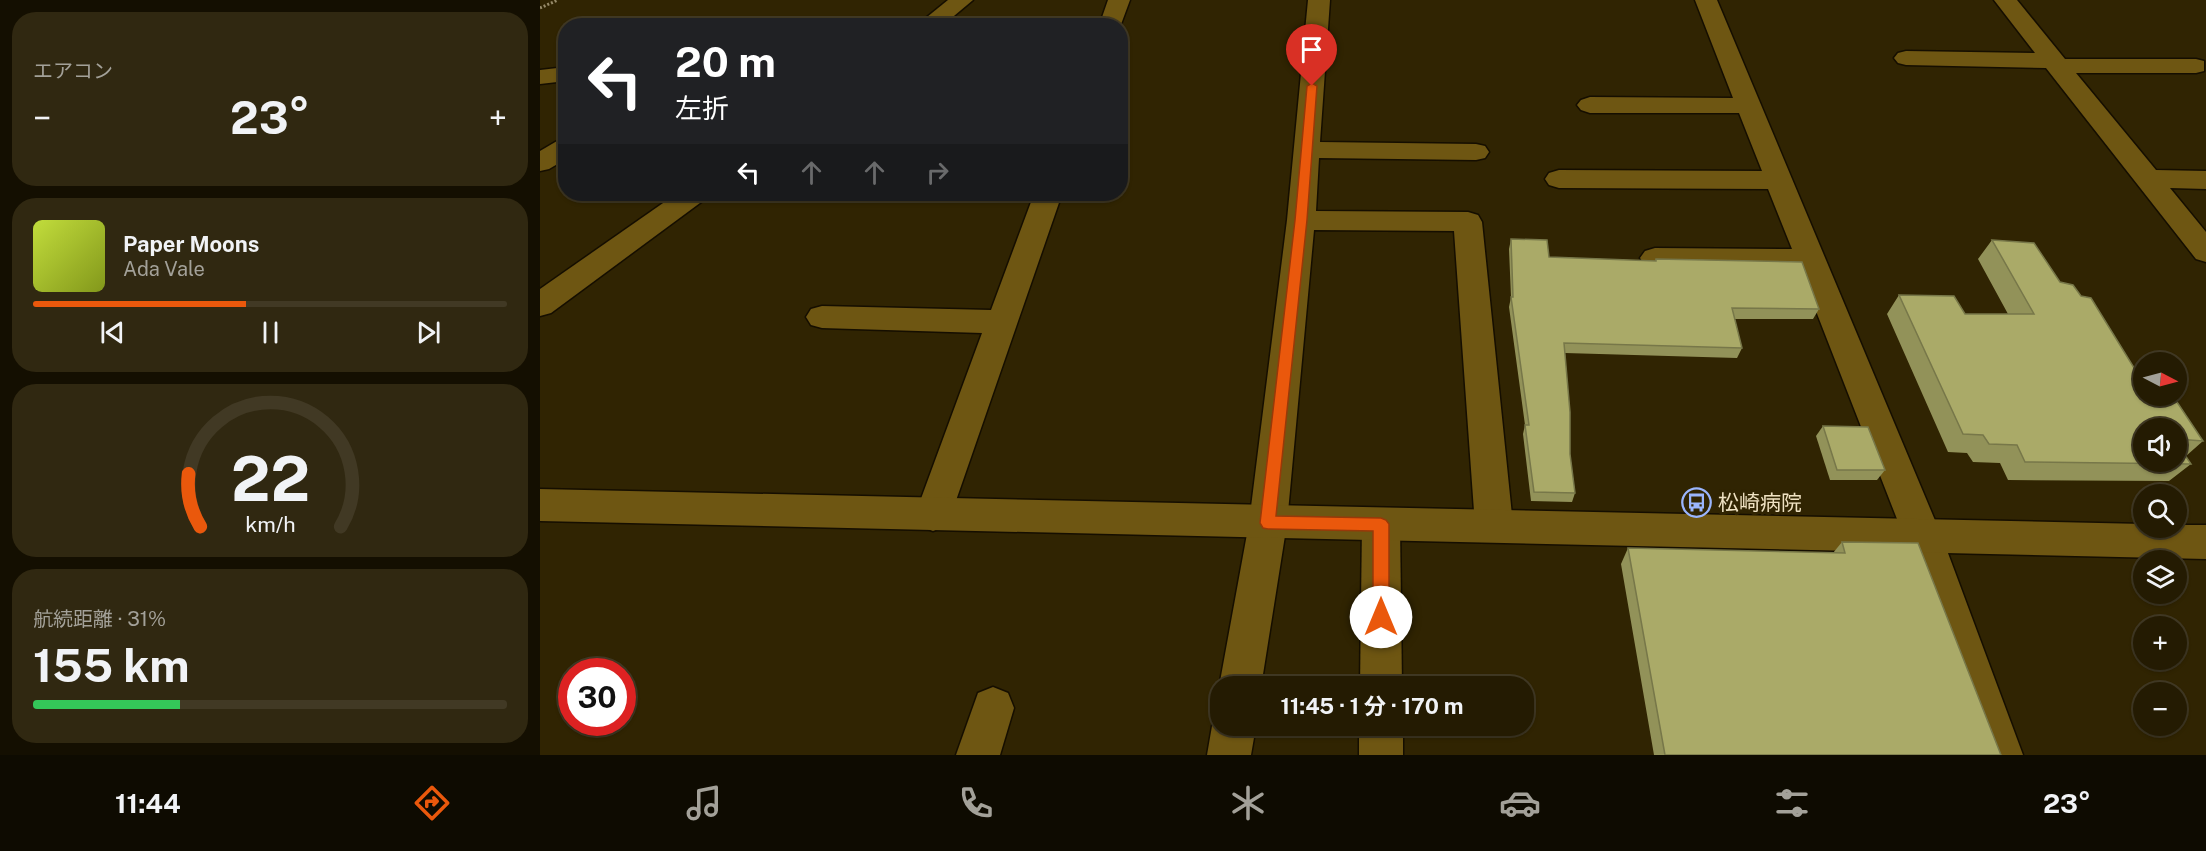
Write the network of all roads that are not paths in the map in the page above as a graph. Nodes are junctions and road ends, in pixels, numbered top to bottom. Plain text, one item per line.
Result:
1 (962, 0) edge
2 (1119, 0) edge
3 (1319, 0) edge
4 (1706, 0) edge
5 (2005, 0) edge
6 (938, 18) edge
7 (1113, 18) edge
8 (1906, 57) dead end
9 (2055, 63) junction
10 (2196, 66) dead end
11 (558, 75) edge
12 (540, 76) edge
13 (1590, 105) dead end
14 (1749, 106) junction
15 (1306, 150) junction
16 (558, 152) edge
17 (1476, 152) dead end
18 (540, 163) edge
19 (2148, 178) junction
20 (1559, 179) dead end
21 (1779, 180) junction
22 (2206, 180) edge
23 (684, 201) edge
24 (1045, 201) edge
25 (1301, 220) junction
26 (2206, 252) edge
27 (1655, 258) edge
28 (1811, 260) junction
29 (540, 305) edge
30 (822, 317) dead end
31 (1002, 322) junction
32 (540, 505) edge
33 (933, 515) junction
34 (1268, 523) junction
35 (1381, 524) junction
36 (1494, 525) junction
37 (1923, 537) junction
38 (2206, 542) edge
39 (1242, 676) edge
40 (1381, 676) edge
41 (993, 708) dead end
42 (1232, 736) edge
43 (1381, 736) edge
44 (978, 755) edge
45 (1229, 755) edge
46 (1381, 755) edge
47 (2001, 755) edge

1 - 6 street
2 - 7 street
3 - 15 street
4 - 14 street
5 - 9 street
8 - 9 street
9 - 10 street
9 - 19 street
11 - 12 street
13 - 14 street
14 - 21 street
15 - 17 street
15 - 25 street
16 - 18 street
19 - 22 street
19 - 26 street
20 - 21 street
21 - 28 street
23 - 29 street
24 - 31 street
25 - 34 street
25 - 36 street
27 - 28 street
28 - 37 street
30 - 31 street
31 - 33 street
32 - 33 street
33 - 34 street
34 - 35 street
34 - 39 street
35 - 36 street
35 - 40 street
36 - 37 street
37 - 38 street
37 - 47 street
41 - 44 street
42 - 45 street
43 - 46 street

